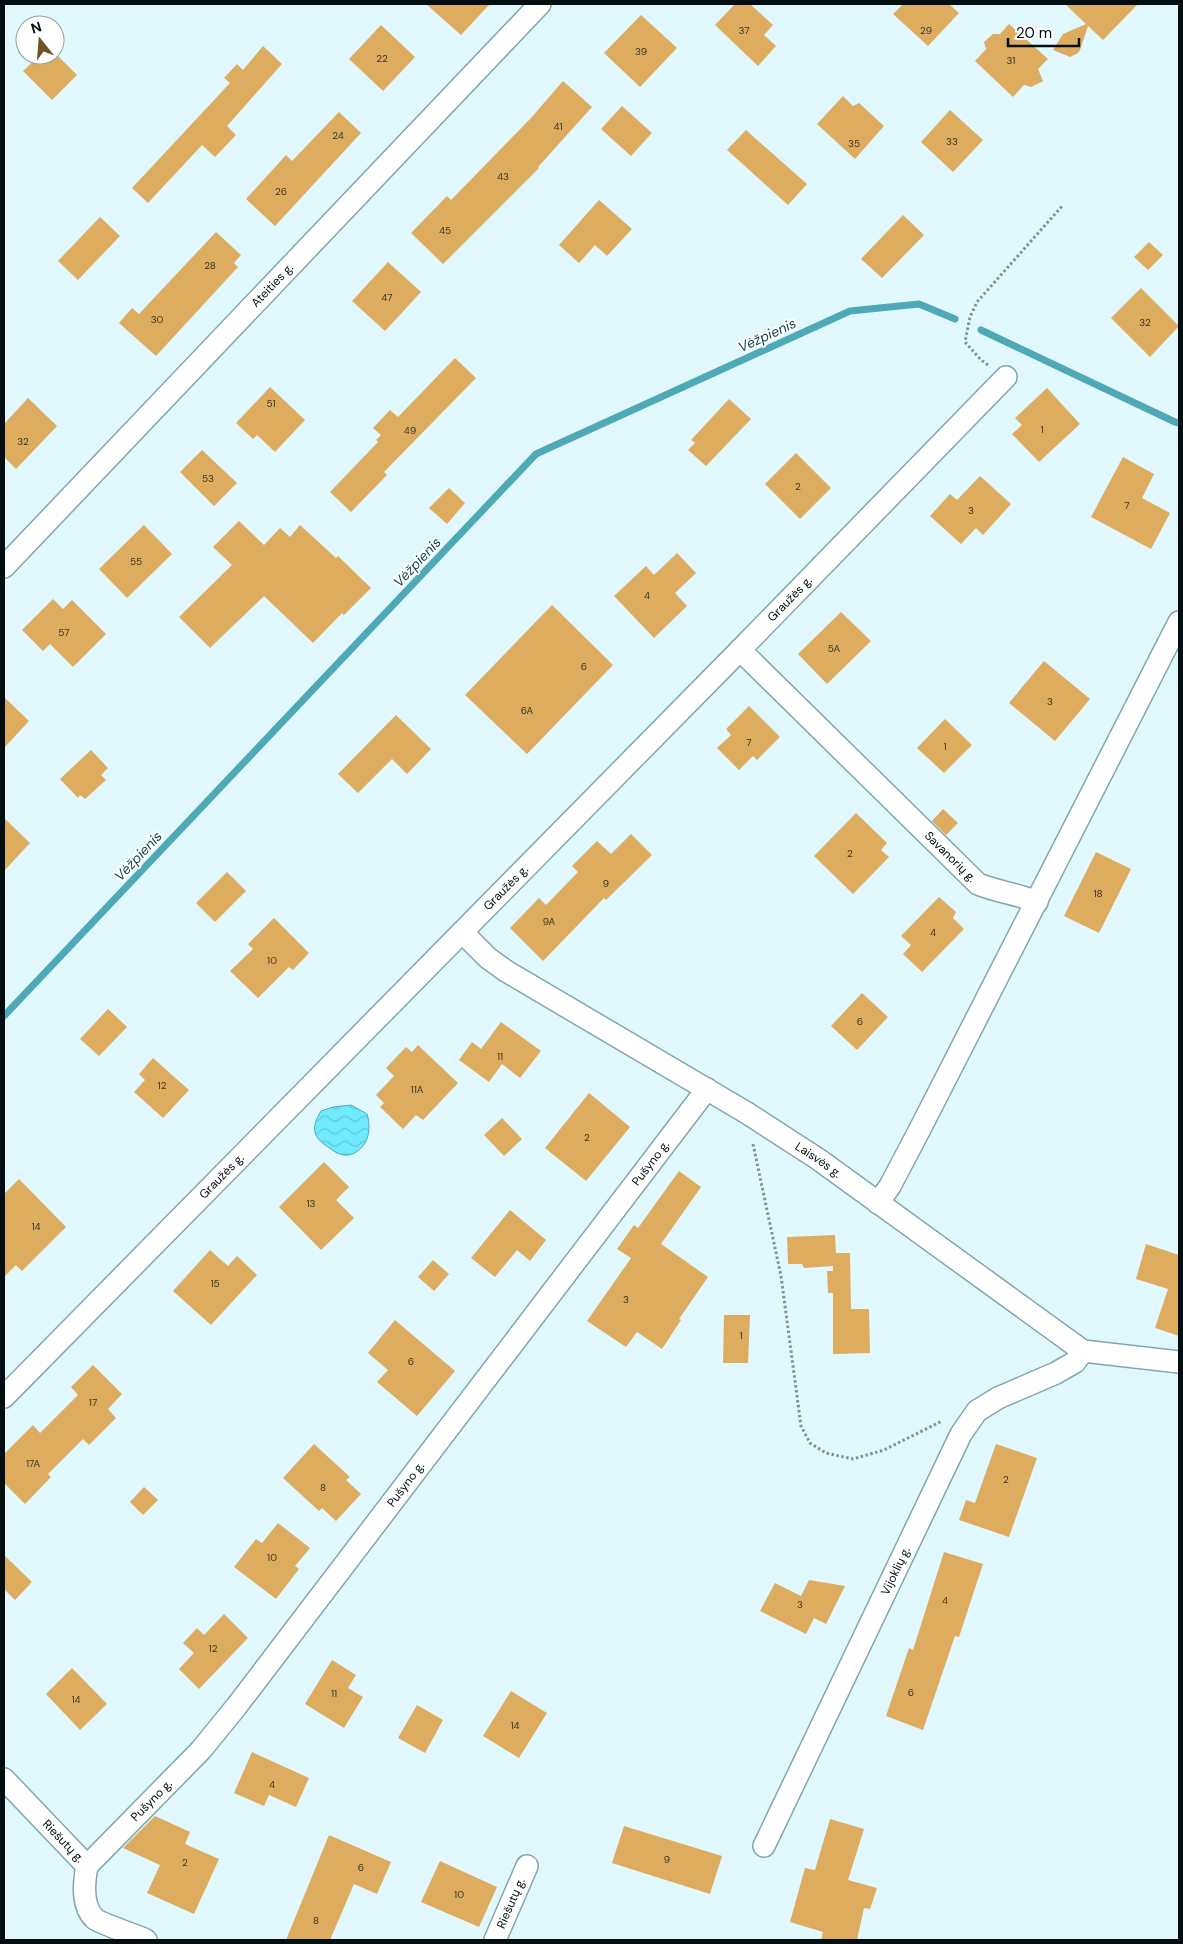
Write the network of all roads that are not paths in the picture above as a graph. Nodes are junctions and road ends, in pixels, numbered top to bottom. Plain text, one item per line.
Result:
1 (540, 4) edge
2 (1006, 377) road end
3 (4, 567) edge
4 (1179, 622) edge
5 (740, 650) junction
6 (1037, 902) junction
7 (462, 932) junction
8 (707, 1089) junction
9 (878, 1203) junction
10 (1084, 1351) junction
11 (1179, 1362) edge
12 (4, 1397) edge
13 (4, 1779) edge
14 (764, 1846) dead end
15 (87, 1866) junction
16 (527, 1866) dead end
17 (146, 1940) edge
18 (495, 1940) edge

1 - 3 street, Ateities g.
2 - 5 street, Graužės g.
4 - 6 street
5 - 6 street, Savanorių g.
5 - 7 street, Graužės g.
6 - 9 street
7 - 8 street, Laisvės g.
7 - 12 street, Graužės g.
8 - 9 street, Laisvės g.
8 - 15 street, Pušyno g.
9 - 10 street, Laisvės g.
10 - 11 street, Laisvės g.
10 - 14 street, Vijoklių g.
13 - 15 street, Riešutų g.
15 - 17 street, Riešutų g.
16 - 18 street, Riešutų g.

